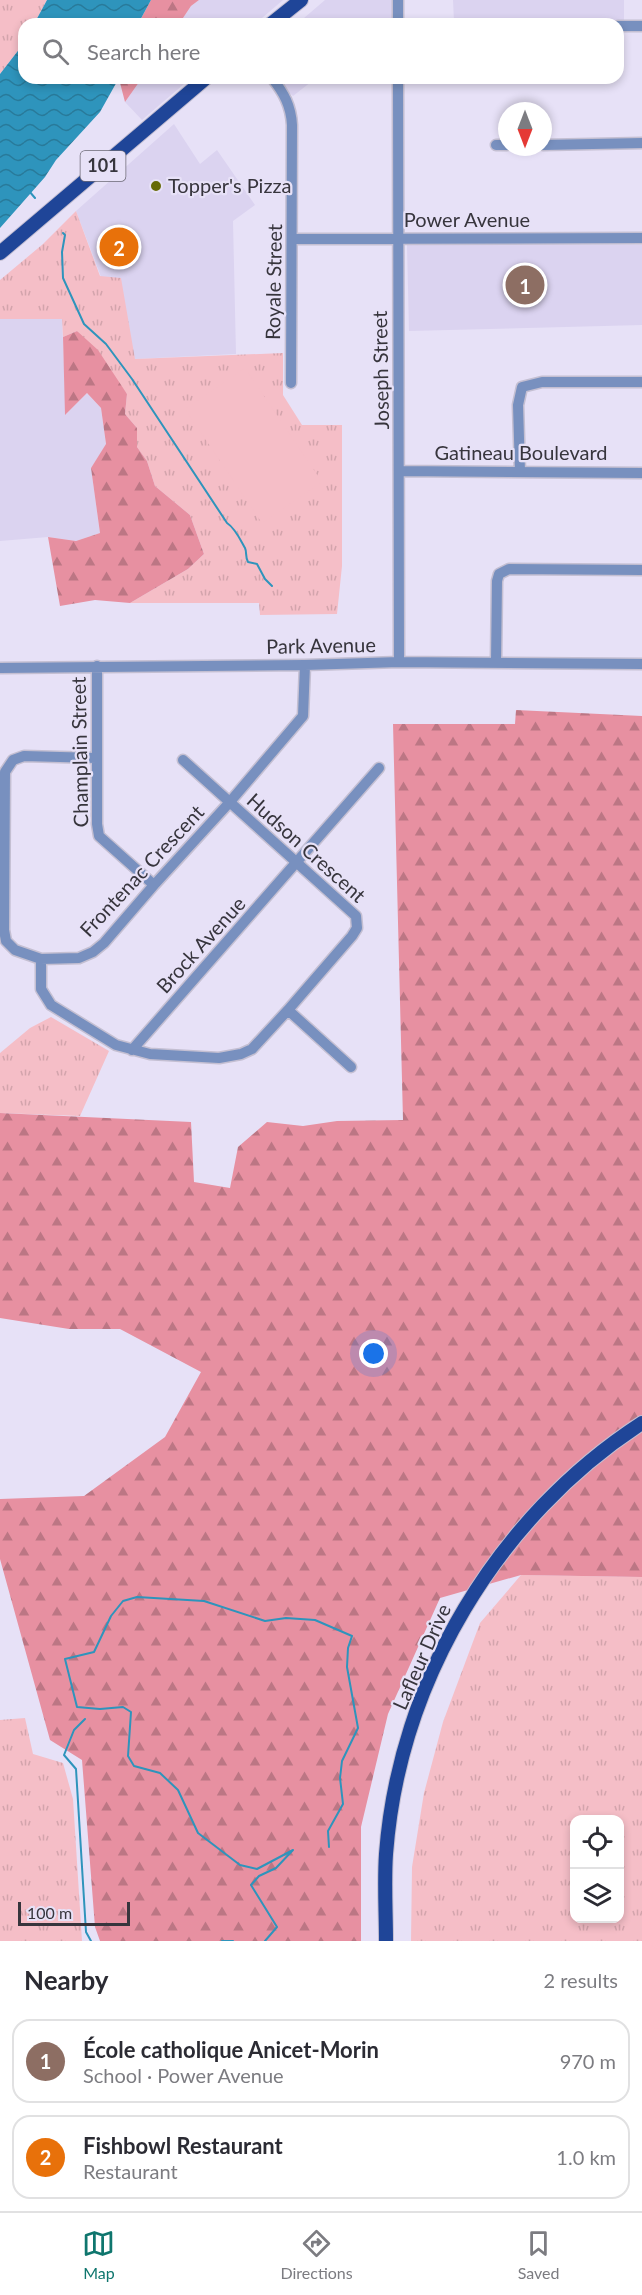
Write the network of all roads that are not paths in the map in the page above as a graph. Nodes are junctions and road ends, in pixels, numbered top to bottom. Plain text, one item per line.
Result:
1 (301, 0) edge
2 (398, 0) edge
3 (278, 18) edge
4 (398, 18) edge
5 (624, 26) edge
6 (642, 26) edge
7 (199, 84) edge
8 (277, 84) edge
9 (398, 84) edge
10 (642, 143) edge
11 (552, 145) edge
12 (397, 238) junction
13 (642, 238) edge
14 (293, 239) junction
15 (0, 253) edge
16 (642, 382) edge
17 (291, 383) dead end
18 (400, 471) junction
19 (520, 472) junction
20 (642, 473) edge
21 (642, 570) edge
22 (399, 662) junction
23 (496, 662) junction
24 (642, 664) edge
25 (305, 665) junction
26 (97, 666) junction
27 (0, 668) edge
28 (96, 758) junction
29 (183, 760) dead end
30 (379, 768) dead end
31 (230, 803) junction
32 (297, 864) junction
33 (154, 885) junction
34 (41, 959) junction
35 (288, 1010) junction
36 (132, 1050) junction
37 (351, 1067) dead end
38 (642, 1423) edge
39 (386, 1941) edge

1 - 3 main road
2 - 4 street
5 - 6 street
7 - 15 main road, 101
8 - 14 street, Royale Street
9 - 12 street, Joseph Street
10 - 11 street
12 - 13 street, Power Avenue
12 - 14 street, Power Avenue
12 - 18 street, Joseph Street
14 - 17 street, Royale Street
16 - 19 street
18 - 19 street, Gatineau Boulevard
18 - 22 street, Joseph Street
19 - 20 street, Gatineau Boulevard
21 - 23 street
22 - 23 street, Park Avenue
22 - 25 street, Park Avenue
23 - 24 street, Park Avenue
25 - 26 street, Park Avenue
25 - 31 street, Frontenac Crescent
26 - 27 street, Park Avenue
26 - 28 street, Champlain Street
28 - 33 street, Champlain Street
28 - 34 street, Frontenac Crescent
29 - 31 street, Hudson Crescent
30 - 32 street, Brock Avenue
31 - 32 street, Hudson Crescent
31 - 33 street, Frontenac Crescent
32 - 35 street, Hudson Crescent
32 - 36 street, Brock Avenue
33 - 34 street, Frontenac Crescent
34 - 36 street, Hudson Crescent
35 - 36 street, Hudson Crescent
35 - 37 street
38 - 39 main road, Lafleur Drive

